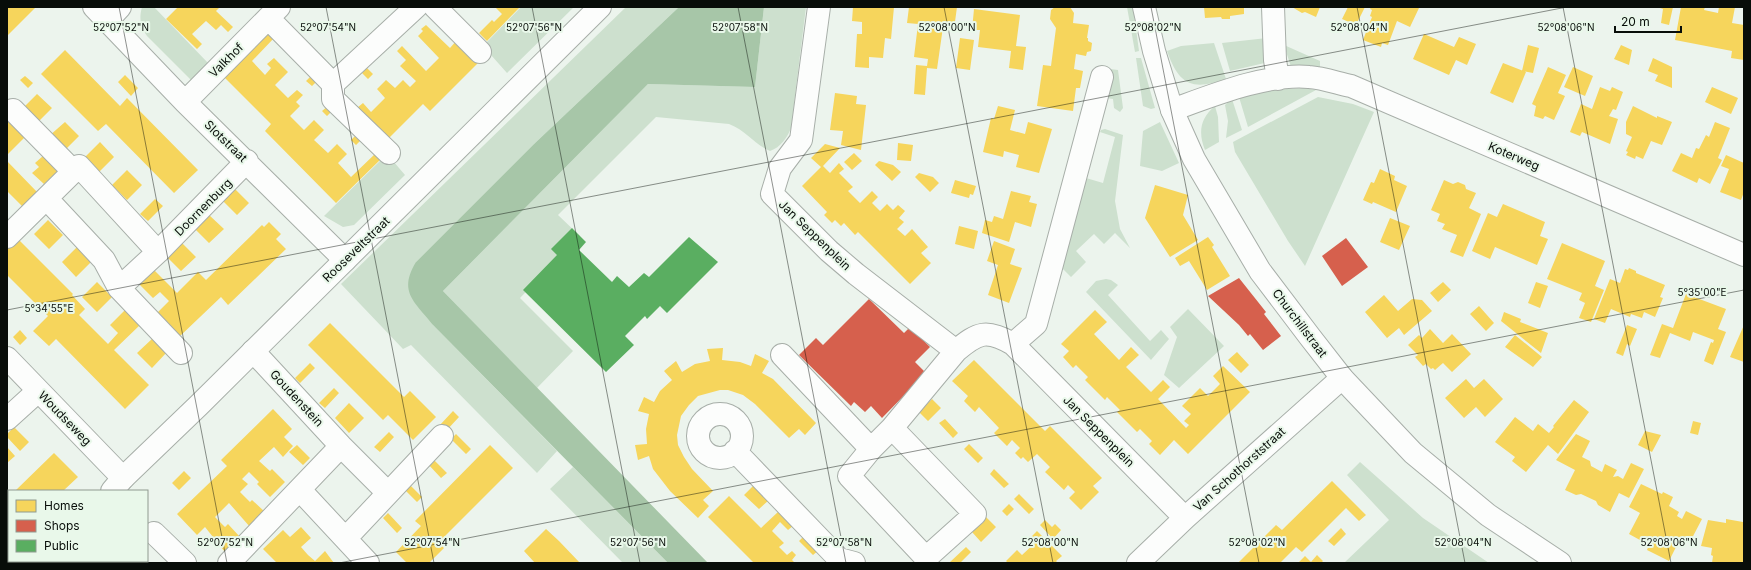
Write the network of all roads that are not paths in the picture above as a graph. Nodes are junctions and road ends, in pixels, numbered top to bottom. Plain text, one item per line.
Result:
1 (416, 7) edge
2 (435, 7) edge
3 (600, 7) edge
4 (818, 7) edge
5 (1144, 7) edge
6 (1273, 7) edge
7 (107, 12) edge
8 (273, 13) edge
9 (480, 52) dead end
10 (1102, 77) dead end
11 (1278, 79) junction
12 (333, 84) junction
13 (185, 102) junction
14 (13, 110) dead end
15 (1172, 110) junction
16 (389, 153) dead end
17 (247, 161) junction
18 (74, 172) junction
19 (47, 199) junction
20 (7, 237) edge
21 (158, 252) junction
22 (1744, 255) edge
23 (346, 260) junction
24 (118, 288) junction
25 (1013, 344) junction
26 (956, 350) junction
27 (253, 351) junction
28 (181, 353) dead end
29 (782, 355) dead end
30 (7, 358) edge
31 (1342, 378) junction
32 (38, 391) junction
33 (7, 419) edge
34 (892, 428) junction
35 (442, 436) dead end
36 (341, 446) junction
37 (871, 450) junction
38 (735, 451) dead end
39 (118, 485) edge
40 (300, 490) junction
41 (387, 492) junction
42 (1185, 518) junction
43 (154, 533) dead end
44 (346, 538) junction
45 (185, 563) edge
46 (229, 563) edge
47 (368, 563) edge
48 (854, 563) edge
49 (1138, 563) edge
50 (1560, 563) edge

1 - 12 street
2 - 9 street
3 - 23 street, Rooseveltstraat
4 - 26 street, Jan Seppenplein
5 - 15 street, Churchillstraat
6 - 11 street
7 - 13 street, Slotstraat
8 - 12 street, Valkhof
8 - 13 street, Valkhof
10 - 25 street
11 - 15 street, Koterweg
11 - 22 street, Koterweg
12 - 16 street
13 - 17 street, Slotstraat
14 - 18 street
15 - 31 street, Churchillstraat
17 - 21 street, Doornenburg
17 - 23 street, Slotstraat
18 - 19 street
18 - 21 street
19 - 20 street
19 - 24 street
21 - 24 street, Doornenburg
23 - 27 street, Rooseveltstraat
24 - 28 street
25 - 26 street, Jan Seppenplein
25 - 42 street, Jan Seppenplein
26 - 34 street, Jan Seppenplein
27 - 36 street, Goudenstein
27 - 39 street, Rooseveltstraat
29 - 37 street
30 - 32 street, Woudseweg
31 - 42 street, Van Schothorststraat
31 - 50 street, Churchillstraat
32 - 33 street
32 - 39 street, Woudseweg
34 - 37 street, Jan Seppenplein
34 - 37 street, Jan Seppenplein
35 - 41 street
36 - 40 street
36 - 41 street, Goudenstein
38 - 48 street
40 - 44 street
40 - 46 street
41 - 44 street
42 - 49 street, Van Schothorststraat
43 - 45 street
44 - 47 street

